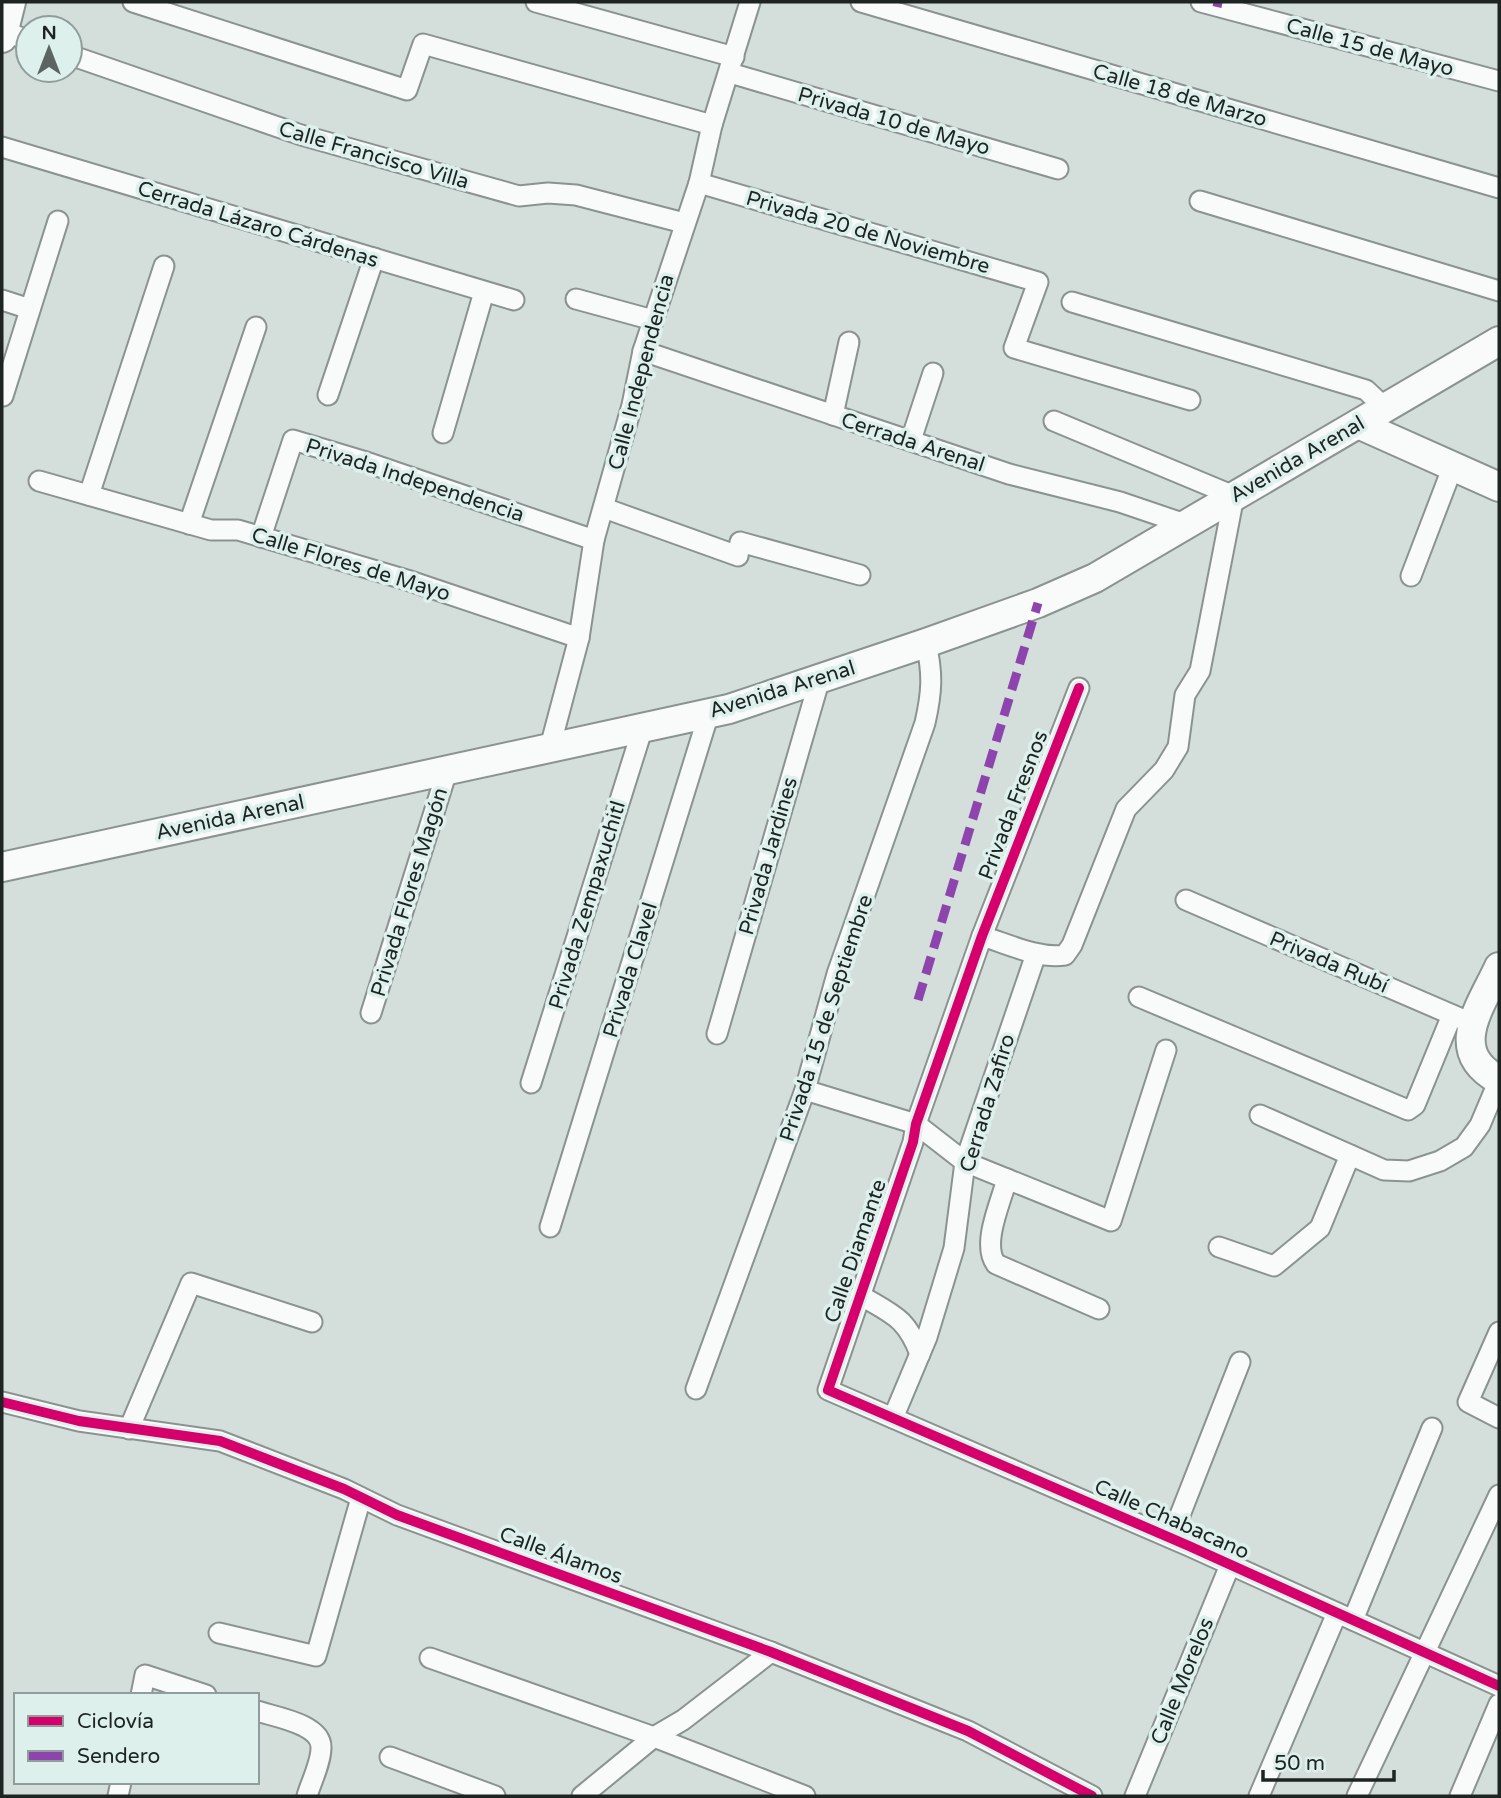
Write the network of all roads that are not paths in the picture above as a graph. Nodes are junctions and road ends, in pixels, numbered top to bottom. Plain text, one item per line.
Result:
1 (11, 2) edge
2 (133, 2) edge
3 (536, 2) edge
4 (750, 2) edge
5 (861, 2) edge
6 (1201, 2) edge
7 (11, 36) edge
8 (84, 59) edge
9 (732, 65) junction
10 (1499, 81) edge
11 (712, 125) junction
12 (2, 147) edge
13 (1058, 169) dead end
14 (699, 183) junction
15 (1499, 188) edge
16 (1200, 201) dead end
17 (58, 222) dead end
18 (684, 223) junction
19 (374, 258) junction
20 (164, 266) dead end
21 (1499, 291) edge
22 (484, 292) junction
23 (576, 299) dead end
24 (2, 300) edge
25 (514, 300) dead end
26 (1072, 302) dead end
27 (30, 309) junction
28 (653, 320) junction
29 (256, 327) dead end
30 (1499, 341) edge
31 (849, 342) dead end
32 (643, 351) junction
33 (933, 373) dead end
34 (3, 396) edge
35 (328, 396) dead end
36 (1191, 400) dead end
37 (1385, 408) junction
38 (833, 415) junction
39 (1054, 421) dead end
40 (1358, 424) junction
41 (443, 433) dead end
42 (911, 440) junction
43 (1453, 467) junction
44 (40, 481) dead end
45 (1499, 487) edge
46 (89, 495) junction
47 (1234, 496) junction
48 (604, 508) junction
49 (190, 524) junction
50 (1185, 524) junction
51 (261, 537) junction
52 (594, 540) junction
53 (860, 575) dead end
54 (1411, 576) dead end
55 (579, 638) junction
56 (926, 643) junction
57 (820, 678) junction
58 (1079, 688) dead end
59 (709, 713) junction
60 (643, 727) junction
61 (550, 747) junction
62 (447, 771) junction
63 (2, 867) edge
64 (1186, 900) dead end
65 (982, 936) junction
66 (1036, 954) junction
67 (1499, 967) edge
68 (1139, 997) dead end
69 (370, 1013) dead end
70 (1462, 1019) junction
71 (717, 1034) dead end
72 (1166, 1050) dead end
73 (1499, 1080) edge
74 (531, 1083) dead end
75 (805, 1090) junction
76 (1260, 1115) dead end
77 (916, 1124) junction
78 (1350, 1154) junction
79 (965, 1162) junction
80 (1007, 1180) junction
81 (550, 1227) dead end
82 (1219, 1247) dead end
83 (860, 1295) junction
84 (1099, 1309) dead end
85 (312, 1322) dead end
86 (1499, 1332) edge
87 (924, 1346) junction
88 (1240, 1362) dead end
89 (696, 1389) dead end
90 (828, 1390) joint
91 (2, 1402) edge
92 (893, 1418) junction
93 (1499, 1418) edge
94 (1432, 1428) dead end
95 (130, 1429) junction
96 (1499, 1495) edge
97 (361, 1497) junction
98 (1171, 1538) junction
99 (1230, 1565) junction
100 (1345, 1617) junction
101 (219, 1633) dead end
102 (771, 1652) junction
103 (1426, 1654) junction
104 (430, 1658) dead end
105 (1499, 1686) edge
106 (141, 1693) edge
107 (200, 1693) edge
108 (1499, 1704) edge
109 (259, 1712) edge
110 (654, 1737) junction
111 (390, 1757) dead end
112 (307, 1796) edge
113 (495, 1796) edge
114 (583, 1796) edge
115 (805, 1796) edge
116 (1092, 1796) edge
117 (1135, 1796) edge
118 (1259, 1796) edge
119 (1357, 1796) edge
120 (1460, 1796) edge

1 - 7 main road
2 - 11 street
3 - 9 street, Privada 10 de Mayo
4 - 9 street, Calle Independencia
5 - 15 street, Calle 18 de Marzo
6 - 10 street, Calle 15 de Mayo
8 - 18 street, Calle Francisco Villa
9 - 11 street, Calle Independencia
9 - 13 street, Privada 10 de Mayo
11 - 14 street, Calle Independencia
12 - 19 street, Cerrada Lázaro Cárdenas
14 - 18 street, Calle Independencia
14 - 36 street, Privada 20 de Noviembre
16 - 21 street
17 - 27 street
18 - 28 street, Calle Independencia
19 - 22 street, Cerrada Lázaro Cárdenas
19 - 35 street
20 - 46 street
22 - 25 street, Cerrada Lázaro Cárdenas
22 - 41 street
23 - 28 street
24 - 27 street
26 - 37 street
27 - 34 street
28 - 32 street, Calle Independencia
29 - 49 street
30 - 37 main road, Avenida Arenal
31 - 38 street
32 - 38 street, Cerrada Arenal
32 - 48 street, Calle Independencia
33 - 42 street
37 - 40 main road, Avenida Arenal
38 - 42 street, Cerrada Arenal
39 - 47 street
40 - 43 main road
40 - 47 main road, Avenida Arenal
42 - 50 street, Cerrada Arenal
43 - 45 main road
43 - 54 street
44 - 46 street, Calle Flores de Mayo
46 - 49 street, Calle Flores de Mayo
47 - 50 main road, Avenida Arenal
47 - 66 street
48 - 52 street, Calle Independencia
48 - 53 street
49 - 51 street, Calle Flores de Mayo
50 - 56 main road, Avenida Arenal
51 - 52 street, Privada Independencia
51 - 55 street, Calle Flores de Mayo
52 - 55 street, Calle Independencia
55 - 61 street, Calle Independencia
56 - 57 main road, Avenida Arenal
56 - 75 street, Privada 15 de Septiembre
57 - 59 main road, Avenida Arenal
57 - 71 street, Privada Jardines
58 - 65 street, Privada Fresnos
59 - 60 main road, Avenida Arenal
59 - 81 street, Privada Clavel
60 - 61 main road, Avenida Arenal
60 - 74 street, Privada Zempaxuchitl
61 - 62 main road, Avenida Arenal
62 - 63 main road, Avenida Arenal
62 - 69 street, Privada Flores Magón
64 - 70 street, Privada Rubí
65 - 66 street
65 - 77 street, Privada Fresnos
66 - 79 street, Cerrada Zafiro
67 - 70 main road
68 - 70 street
70 - 73 main road
72 - 80 street
73 - 78 street
75 - 77 street
75 - 89 street, Privada 15 de Septiembre
76 - 78 street
77 - 79 street
77 - 83 street, Calle Diamante
78 - 82 street
79 - 80 street
79 - 87 street, Cerrada Zafiro
80 - 84 street
83 - 87 street
83 - 90 street, Calle Diamante
85 - 95 street
86 - 93 street
87 - 92 street, Cerrada Zafiro
88 - 98 street
90 - 92 street, Calle Chabacano
91 - 95 street, Calle Álamos
92 - 98 street, Calle Chabacano
94 - 100 street
95 - 97 street, Calle Álamos
96 - 103 street
97 - 101 street
97 - 102 street, Calle Álamos
98 - 99 street, Calle Chabacano
99 - 100 street, Calle Chabacano
99 - 117 street, Calle Morelos
100 - 103 street, Calle Chabacano
100 - 118 street
102 - 110 street
102 - 116 street, Calle Álamos
103 - 105 street, Calle Chabacano
103 - 119 street
104 - 110 street
106 - 107 street
108 - 120 street
109 - 112 street
110 - 114 street
110 - 115 street
111 - 113 street

